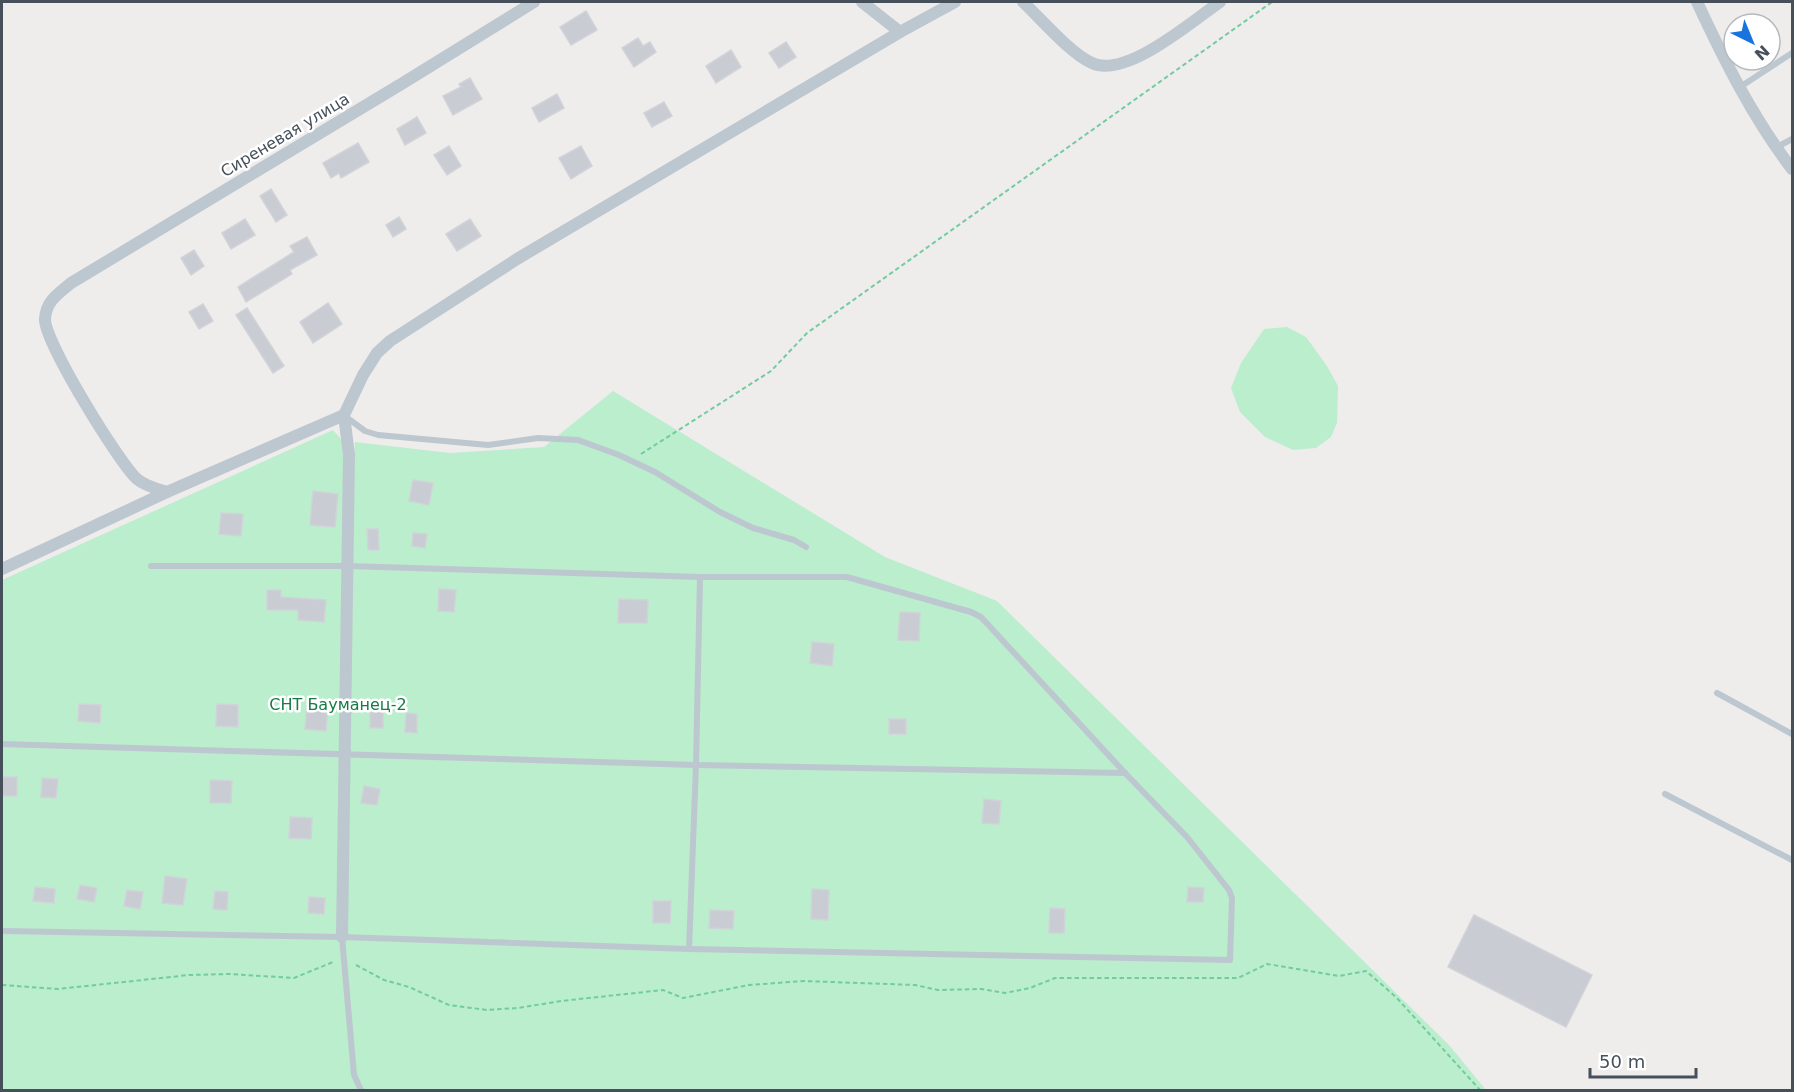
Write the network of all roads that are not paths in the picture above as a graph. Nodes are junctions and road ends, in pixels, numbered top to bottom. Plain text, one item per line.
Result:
1 (534, 2) edge
2 (862, 2) edge
3 (955, 2) edge
4 (1023, 2) edge
5 (1220, 2) edge
6 (1697, 2) edge
7 (900, 32) junction
8 (1792, 52) edge
9 (1740, 87) junction
10 (1792, 139) edge
11 (1776, 148) junction
12 (1792, 169) edge
13 (344, 415) junction
14 (167, 492) junction
15 (806, 547) dead end
16 (151, 566) dead end
17 (347, 566) junction
18 (2, 569) edge
19 (700, 577) junction
20 (1716, 693) dead end
21 (1792, 734) edge
22 (2, 744) edge
23 (345, 755) junction
24 (696, 765) junction
25 (1125, 773) junction
26 (1665, 794) dead end
27 (1792, 860) edge
28 (2, 931) edge
29 (342, 937) junction
30 (689, 949) junction
31 (361, 1090) edge

1 - 14 street, Сиреневая улица
2 - 7 street
3 - 7 street
4 - 5 street
6 - 9 street
7 - 13 street
8 - 9 lane
9 - 11 street
10 - 11 lane
11 - 12 street
13 - 14 street
13 - 15 lane
13 - 17 street
14 - 18 street
16 - 17 lane
17 - 19 lane
17 - 23 street
19 - 24 lane
19 - 25 lane
20 - 21 lane
22 - 23 lane
23 - 24 lane
23 - 29 street
24 - 25 lane
24 - 30 lane
25 - 30 lane
26 - 27 lane
28 - 29 lane
29 - 30 lane
29 - 31 lane

